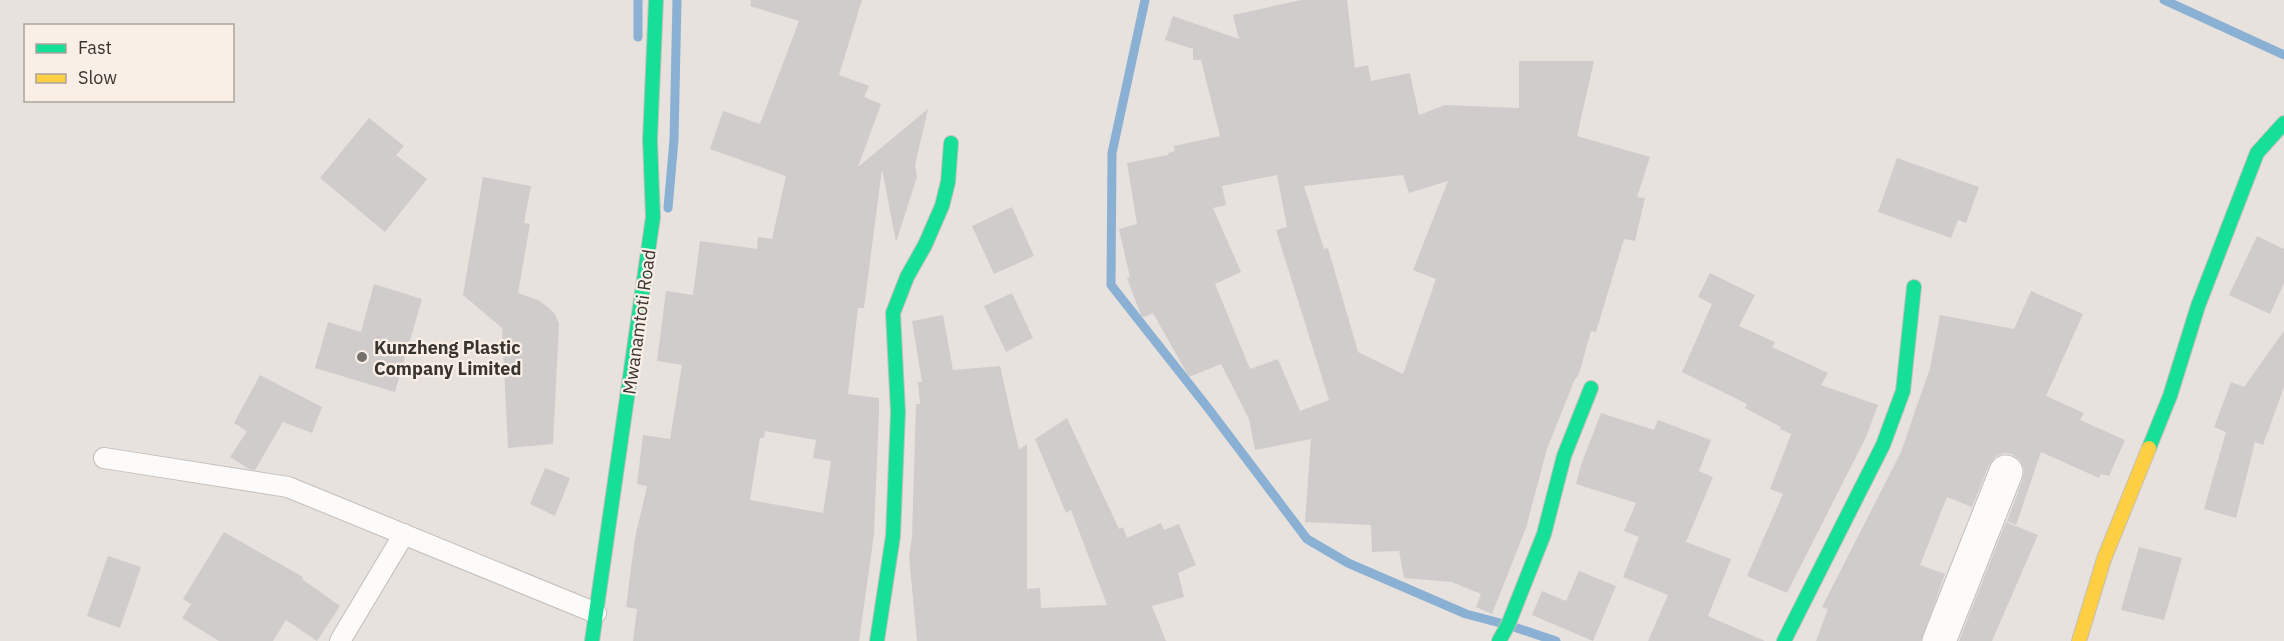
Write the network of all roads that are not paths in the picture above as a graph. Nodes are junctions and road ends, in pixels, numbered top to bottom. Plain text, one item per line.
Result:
1 (656, 0) edge
2 (2284, 123) edge
3 (951, 143) dead end
4 (1914, 287) dead end
5 (1591, 387) dead end
6 (104, 458) dead end
7 (2006, 472) dead end
8 (404, 534) junction
9 (596, 613) junction
10 (340, 641) edge
11 (592, 641) edge
12 (877, 641) edge
13 (1499, 641) edge
14 (1784, 641) edge
15 (1939, 641) edge
16 (2079, 641) edge

1 - 9 street, Mwanamtoti Road
2 - 16 street
3 - 12 street
4 - 14 street
5 - 13 street
6 - 8 lane
7 - 15 street
8 - 9 lane
8 - 10 lane
9 - 11 street, Mwanamtoti Road

